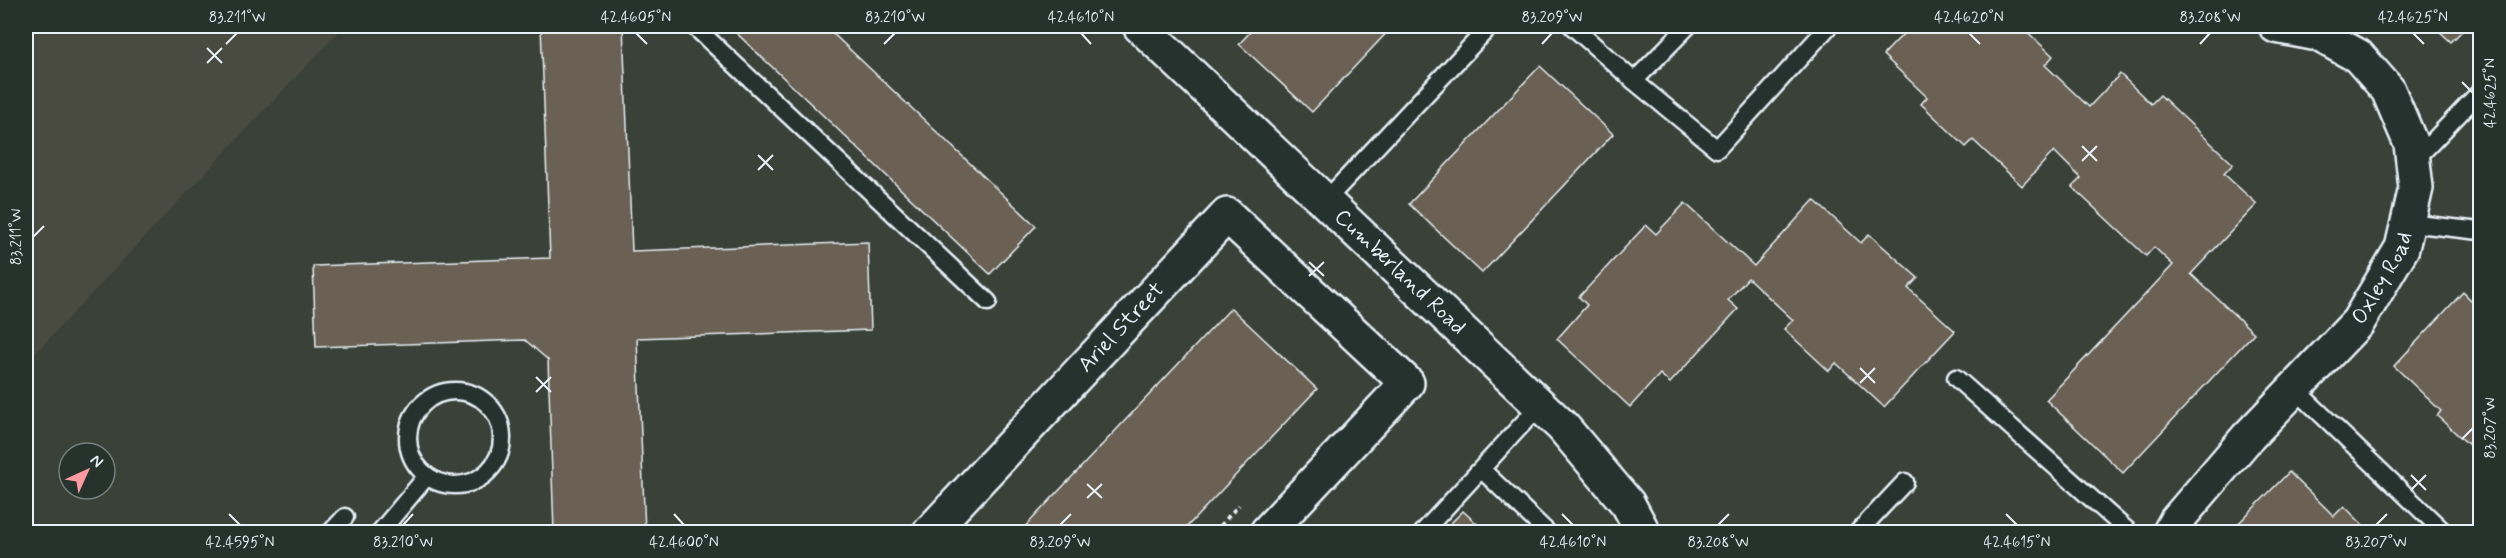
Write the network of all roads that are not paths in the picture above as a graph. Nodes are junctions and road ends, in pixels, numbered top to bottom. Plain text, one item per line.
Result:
1 (694, 26) edge
2 (1140, 26) edge
3 (1490, 26) edge
4 (1572, 26) edge
5 (1688, 26) edge
6 (1829, 26) edge
7 (2277, 26) edge
8 (1635, 81) junction
9 (2481, 92) edge
10 (2413, 162) junction
11 (1326, 200) junction
12 (2408, 223) junction
13 (2481, 231) edge
14 (988, 302) dead end
15 (1956, 378) dead end
16 (2294, 388) junction
17 (1540, 405) junction
18 (1482, 470) junction
19 (427, 476) junction
20 (1905, 482) dead end
21 (345, 517) dead end
22 (331, 532) edge
23 (380, 532) edge
24 (930, 532) edge
25 (1267, 532) edge
26 (1423, 532) edge
27 (1547, 532) edge
28 (1643, 532) edge
29 (1858, 532) edge
30 (2129, 532) edge
31 (2170, 532) edge
32 (2444, 532) edge

1 - 14 lane
2 - 11 street, Cumberland Road
3 - 11 lane
4 - 8 lane
5 - 8 lane
6 - 8 lane
7 - 10 street, Oxley Road
9 - 10 lane
10 - 12 street, Oxley Road
11 - 17 street, Cumberland Road
12 - 13 lane
12 - 16 street, Oxley Road
15 - 30 lane
16 - 31 street, Oxley Road
16 - 32 lane
17 - 18 lane
17 - 28 street, Cumberland Road
18 - 26 lane
18 - 27 lane
19 - 19 lane
19 - 23 lane
20 - 29 lane
21 - 22 lane
24 - 25 street, Ariel Street

